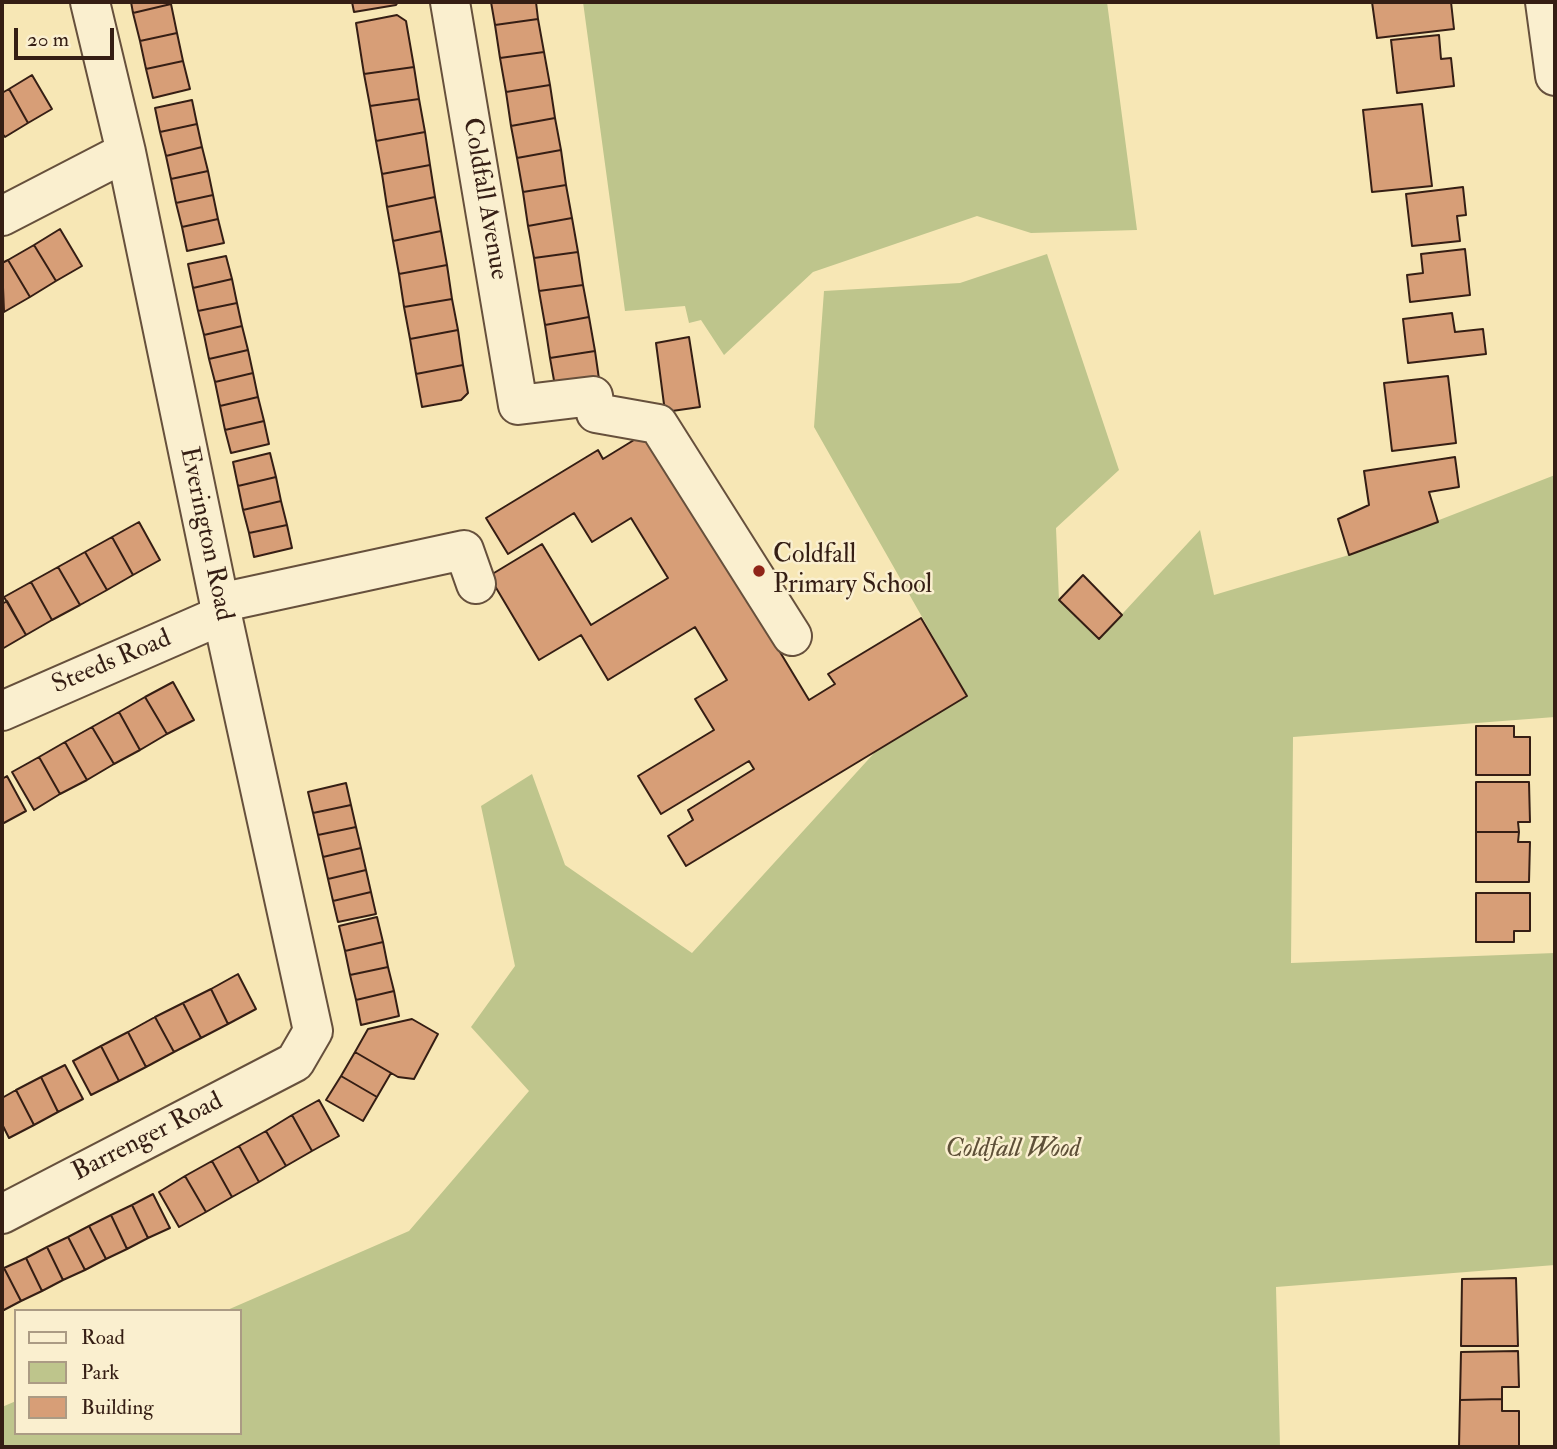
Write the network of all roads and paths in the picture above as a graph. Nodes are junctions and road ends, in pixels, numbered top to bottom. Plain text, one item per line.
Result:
1 (90, 2) edge
2 (450, 2) edge
3 (1545, 2) edge
4 (1555, 76) edge
5 (126, 152) junction
6 (2, 216) edge
7 (476, 584) dead end
8 (220, 609) junction
9 (792, 636) dead end
10 (2, 711) edge
11 (295, 1062) joint
12 (2, 1214) edge

1 - 5 street, Everington Road
2 - 9 street, Coldfall Avenue
3 - 4 street
5 - 6 street
5 - 8 street, Everington Road
7 - 8 street, Steeds Road
8 - 10 street, Steeds Road
8 - 11 street, Everington Road
11 - 12 street, Barrenger Road

